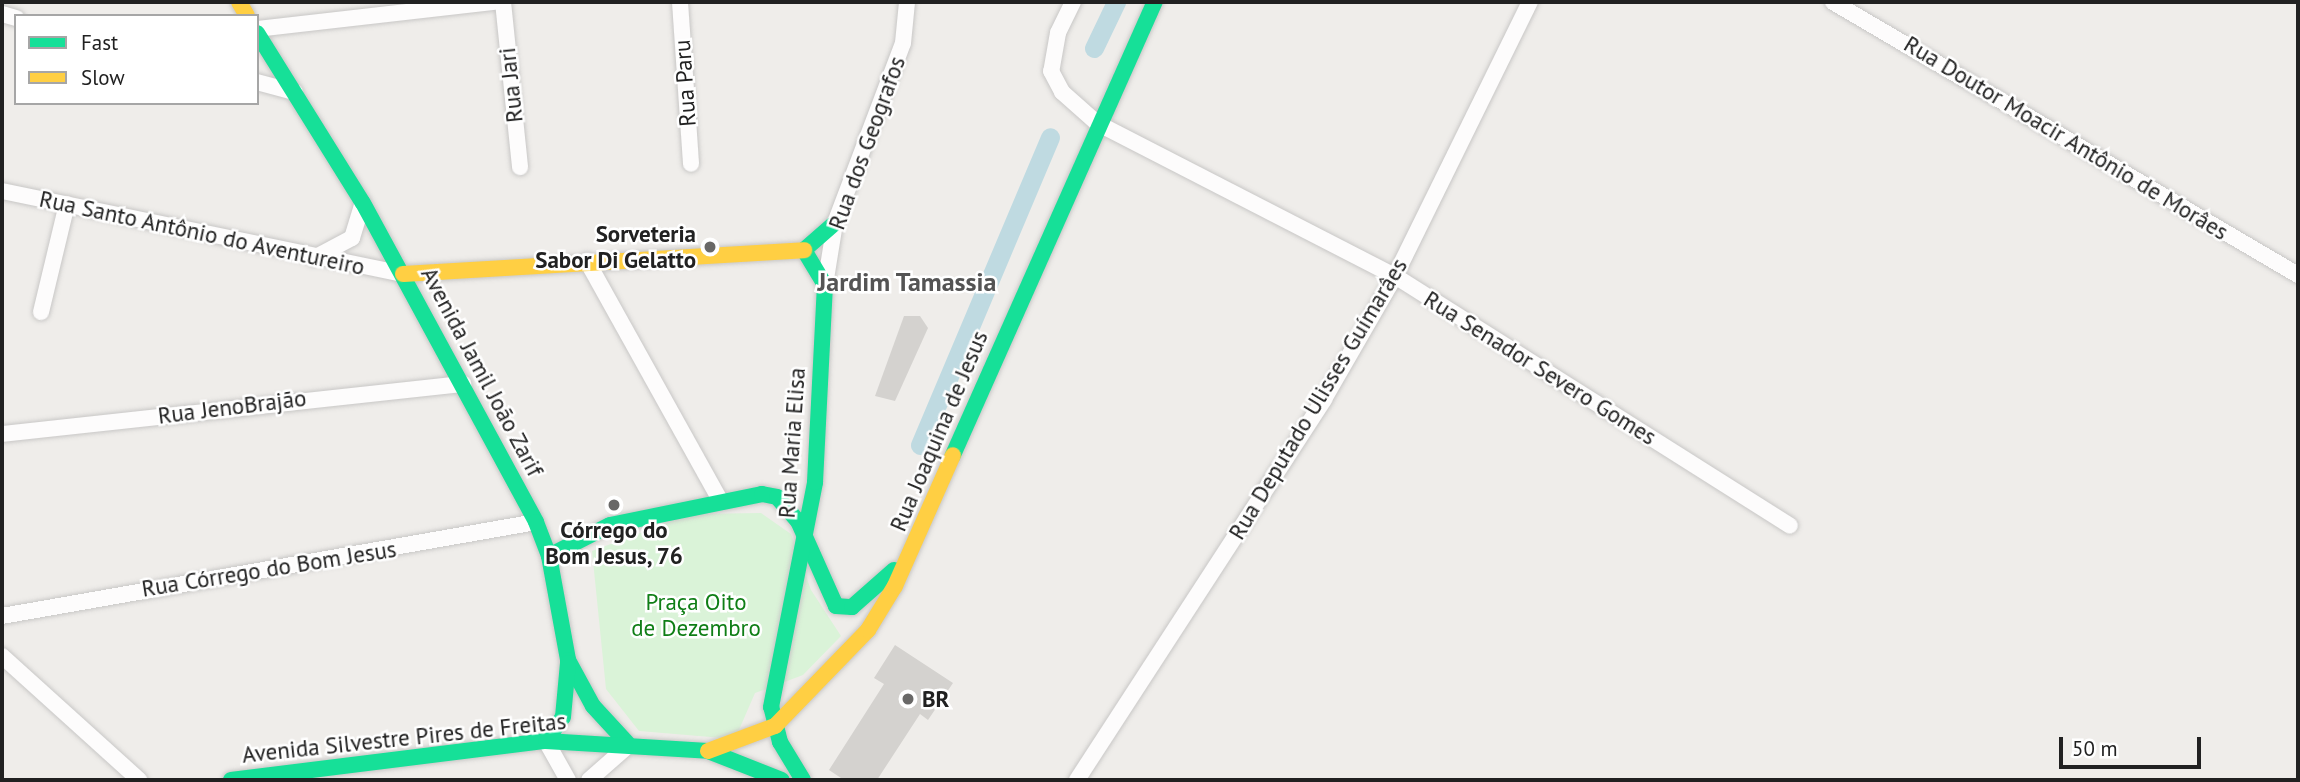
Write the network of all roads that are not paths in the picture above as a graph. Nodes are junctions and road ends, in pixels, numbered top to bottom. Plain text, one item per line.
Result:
1 (495, 2) edge
2 (503, 2) edge
3 (680, 2) edge
4 (908, 2) edge
5 (1073, 2) edge
6 (1155, 2) edge
7 (1530, 2) edge
8 (1833, 2) edge
9 (259, 31) edge
10 (259, 34) edge
11 (259, 83) edge
12 (295, 92) junction
13 (1097, 122) junction
14 (691, 164) dead end
15 (520, 167) dead end
16 (2, 191) edge
17 (363, 202) junction
18 (67, 204) junction
19 (835, 223) junction
20 (804, 250) junction
21 (312, 259) junction
22 (587, 261) junction
23 (403, 274) junction
24 (2298, 275) edge
25 (1395, 276) junction
26 (825, 285) junction
27 (41, 312) dead end
28 (463, 384) junction
29 (2, 434) edge
30 (719, 498) junction
31 (536, 522) junction
32 (1790, 526) dead end
33 (807, 537) junction
34 (911, 552) junction
35 (549, 556) junction
36 (2, 616) edge
37 (2, 656) edge
38 (568, 660) junction
39 (775, 726) junction
40 (546, 741) junction
41 (629, 745) junction
42 (708, 751) junction
43 (139, 780) edge
44 (233, 780) edge
45 (568, 780) edge
46 (589, 780) edge
47 (782, 780) edge
48 (803, 780) edge
49 (1077, 780) edge

1 - 9 street
2 - 15 street, Rua Jari
3 - 14 street, Rua Paru
4 - 19 street, Rua dos Geografos
5 - 13 street
6 - 13 main road, Rua Joaquina de Jesus
7 - 25 street, Rua Deputado Ulisses Guímarâes
8 - 24 street, Rua Doutor Moacir Antônio de Morâes
10 - 12 main road, Avenida Jamil João Zarif
11 - 12 street
12 - 17 main road, Avenida Jamil João Zarif
13 - 25 street, Rua Senador Severo Gomes
13 - 34 main road, Rua Joaquina de Jesus
16 - 18 street, Rua Santo Antônio do Aventureiro
17 - 21 street
17 - 23 main road, Avenida Jamil João Zarif
18 - 21 street, Rua Santo Antônio do Aventureiro
18 - 27 street
19 - 20 main road
19 - 26 street, Rua dos Geografos
20 - 22 main road
20 - 26 main road
21 - 23 street, Rua Santo Antônio do Aventureiro
22 - 23 main road
22 - 30 street
23 - 28 main road, Avenida Jamil João Zarif
25 - 32 street, Rua Senador Severo Gomes
25 - 49 street, Rua Deputado Ulisses Guímarâes
26 - 33 main road, Rua Maria Elisa
28 - 29 street, Rua JenoBrajão
28 - 31 main road, Avenida Jamil João Zarif
30 - 33 main road
30 - 35 main road
31 - 35 main road, Avenida Jamil João Zarif
31 - 36 street, Rua Córrego do Bom Jesus
33 - 34 main road
33 - 39 main road, Rua Maria Elisa
34 - 39 main road, Rua Joaquina de Jesus
35 - 38 main road, Avenida Jamil João Zarif
37 - 43 street
38 - 40 main road
38 - 41 main road, Avenida Jamil João Zarif
39 - 42 main road, Avenida Silvestre Pires de Freitas
39 - 48 main road
40 - 41 main road, Avenida Silvestre Pires de Freitas
40 - 44 main road, Avenida Silvestre Pires de Freitas
40 - 45 street
41 - 42 main road, Avenida Silvestre Pires de Freitas
41 - 46 street
42 - 47 main road, Avenida Silvestre Pires de Freitas

